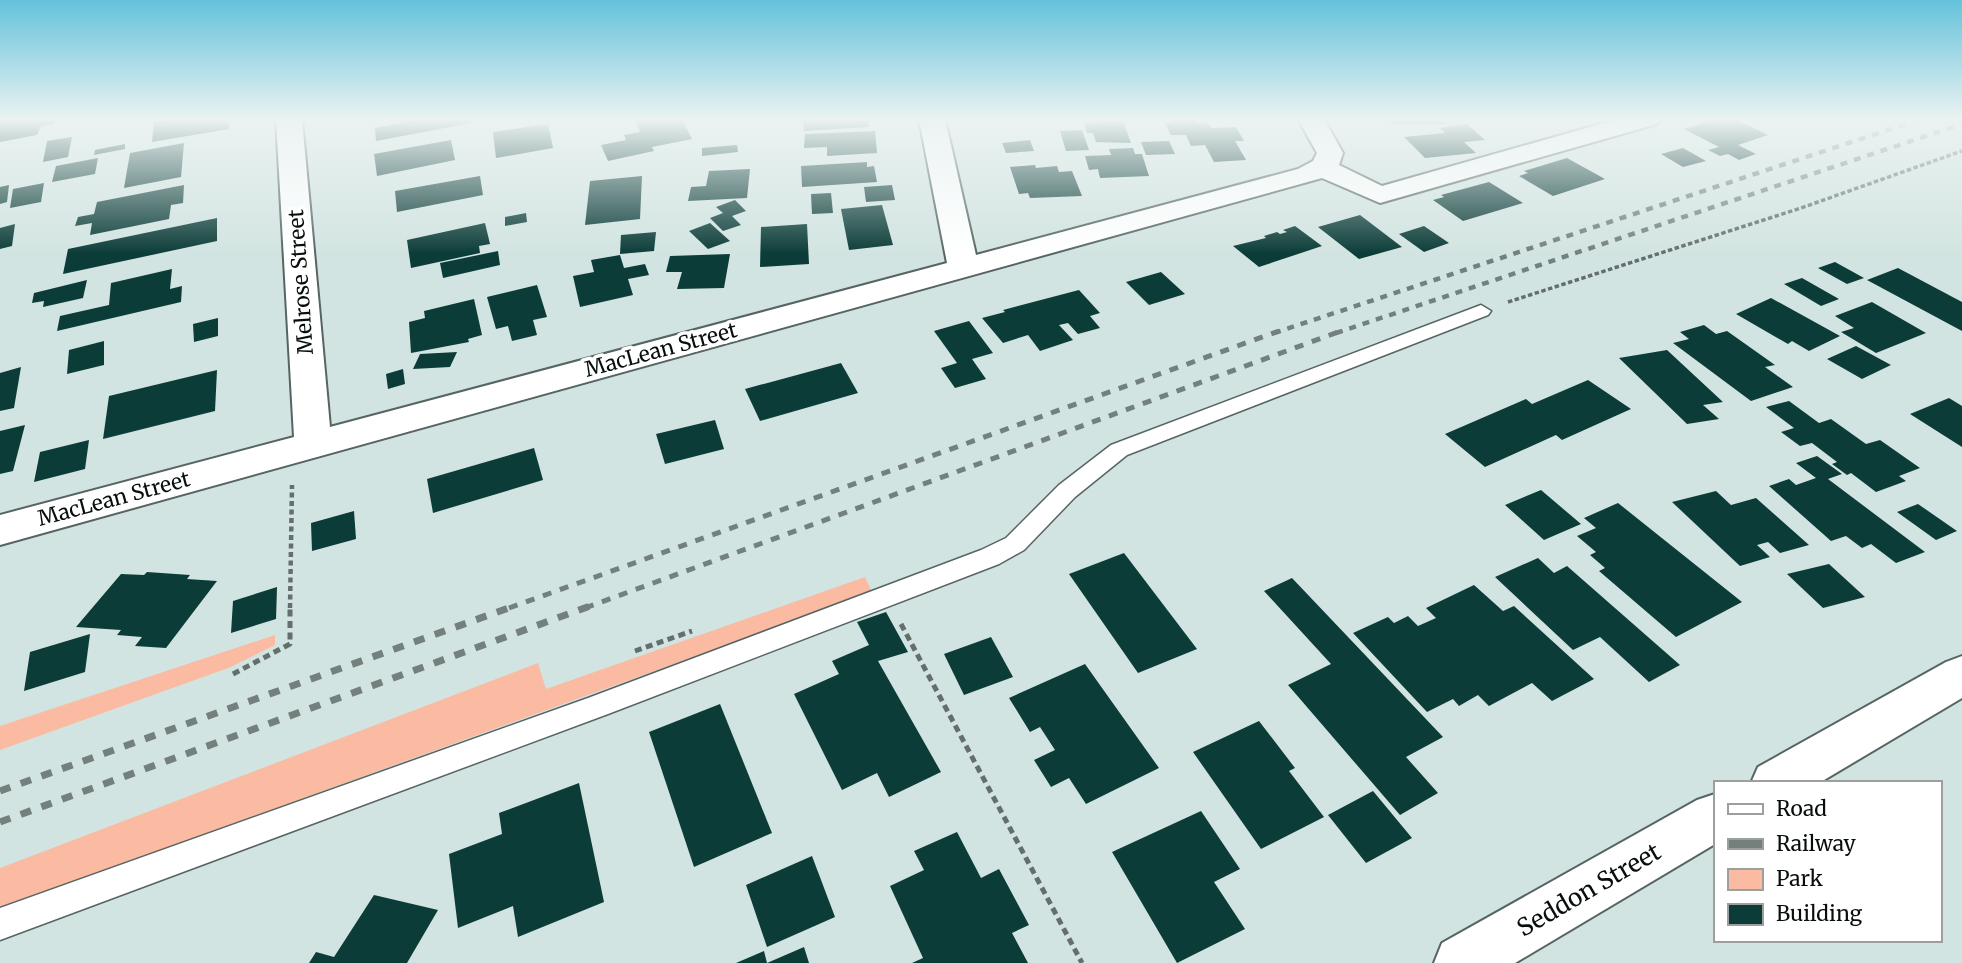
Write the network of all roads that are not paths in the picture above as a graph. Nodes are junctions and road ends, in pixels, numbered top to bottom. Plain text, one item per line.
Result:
1 (292, 164) edge
2 (942, 164) edge
3 (1325, 164) edge
4 (1490, 164) edge
5 (1322, 168) junction
6 (964, 268) junction
7 (1480, 311) road end
8 (313, 444) junction
9 (0, 530) edge
10 (1962, 675) edge
11 (1777, 781) edge
12 (1714, 818) edge
13 (0, 924) edge
14 (1462, 963) edge

1 - 8 street, Melrose Street
2 - 6 street
3 - 5 street
4 - 5 street
5 - 6 street, MacLean Street
6 - 8 street, MacLean Street
7 - 13 lane
8 - 9 street, MacLean Street
10 - 11 street
12 - 14 street, Seddon Street

